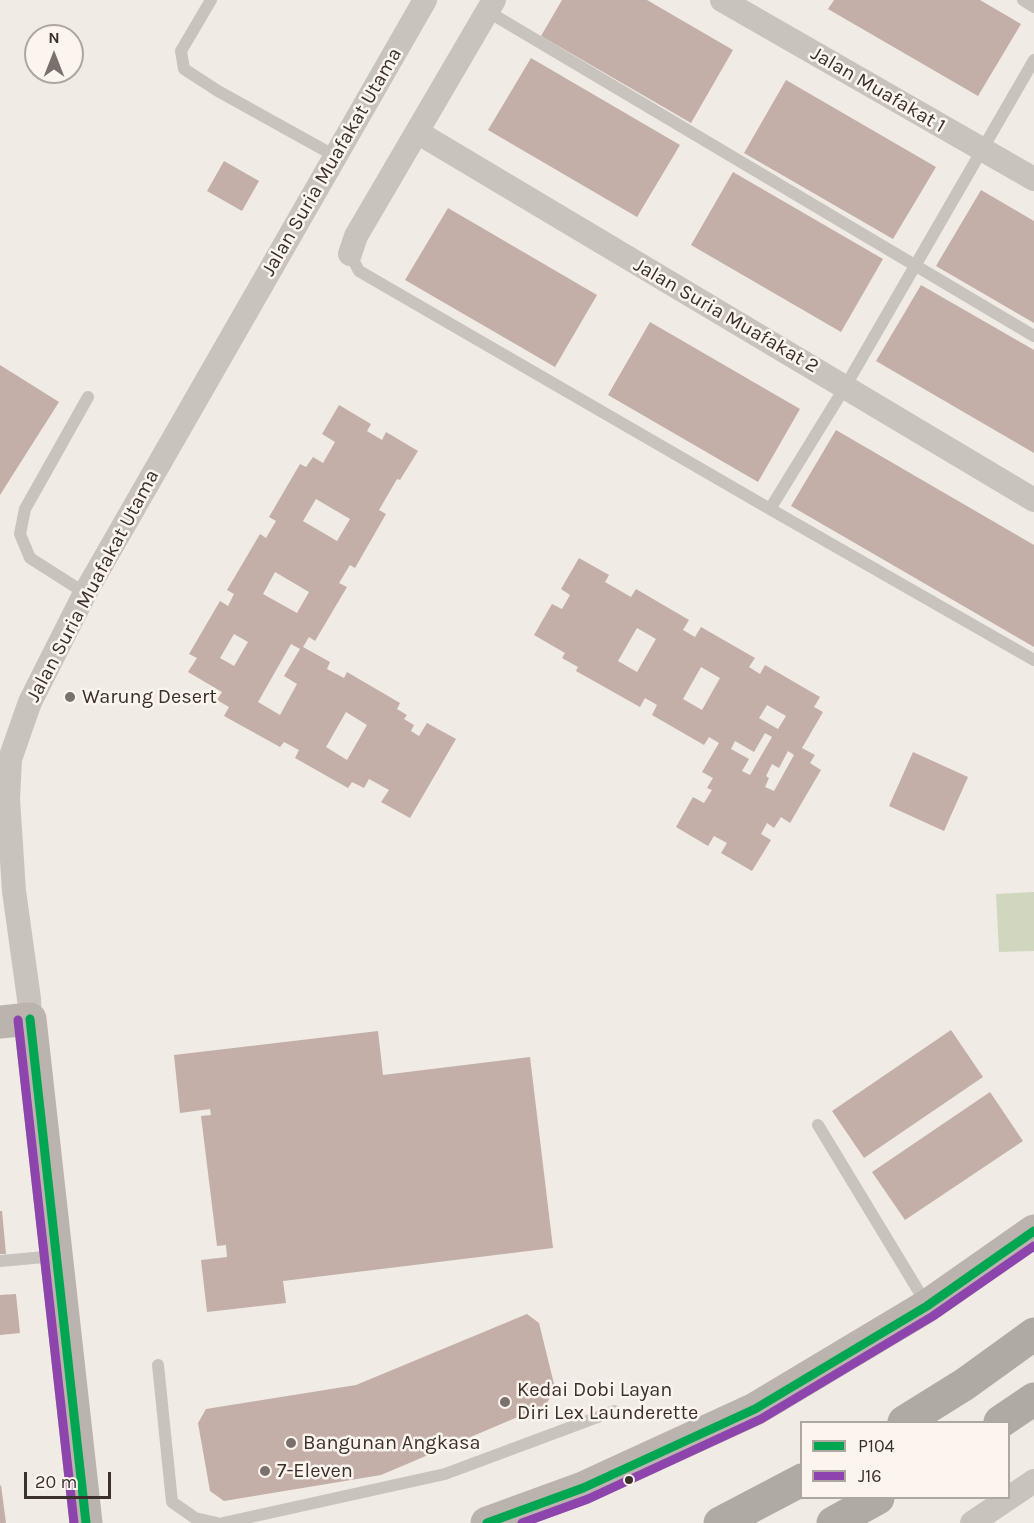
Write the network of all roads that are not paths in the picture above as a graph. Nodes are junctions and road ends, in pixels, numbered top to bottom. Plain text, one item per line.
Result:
1 (211, 0) edge
2 (425, 0) edge
3 (722, 0) edge
4 (1023, 0) edge
5 (491, 5) edge
6 (1034, 7) edge
7 (1034, 60) edge
8 (417, 132) junction
9 (982, 150) junction
10 (335, 156) junction
11 (1034, 179) edge
12 (350, 254) joint
13 (915, 267) junction
14 (1034, 336) edge
15 (845, 387) junction
16 (88, 397) dead end
17 (1034, 501) edge
18 (770, 509) junction
19 (85, 593) junction
20 (1034, 660) edge
21 (15, 1021) edge
22 (818, 1125) dead end
23 (1034, 1231) edge
24 (56, 1256) junction
25 (0, 1261) edge
26 (927, 1306) junction
27 (1034, 1334) edge
28 (158, 1365) dead end
29 (1034, 1399) edge
30 (614, 1411) dead end
31 (906, 1421) edge
32 (1001, 1421) edge
33 (800, 1481) edge
34 (1034, 1481) edge
35 (1010, 1497) edge
36 (875, 1499) edge
37 (1007, 1499) edge
38 (86, 1523) edge
39 (217, 1523) edge
40 (223, 1523) edge
41 (487, 1523) edge
42 (720, 1523) edge
43 (833, 1523) edge
44 (972, 1523) edge

1 - 10 lane
2 - 10 street, Jalan Suria Muafakat Utama
3 - 9 street, Jalan Muafakat 1
4 - 6 lane
5 - 8 street
5 - 13 lane
7 - 9 lane
8 - 12 street
8 - 15 street, Jalan Suria Muafakat 2
9 - 11 street, Jalan Muafakat 1
9 - 13 lane
10 - 19 street, Jalan Suria Muafakat Utama
12 - 18 lane
13 - 14 lane
13 - 15 lane
15 - 17 street, Jalan Suria Muafakat 2
15 - 18 lane
16 - 19 lane
18 - 20 lane
19 - 21 street, Jalan Suria Muafakat Utama
21 - 24 street, Jalan Suria Muafakat Utama
22 - 26 lane
23 - 26 street
24 - 25 lane
24 - 38 street, Jalan Suria Muafakat Utama
26 - 41 street
27 - 31 highway
28 - 39 lane
29 - 32 highway
30 - 40 lane
33 - 42 highway
34 - 35 street
36 - 43 highway
37 - 44 street

